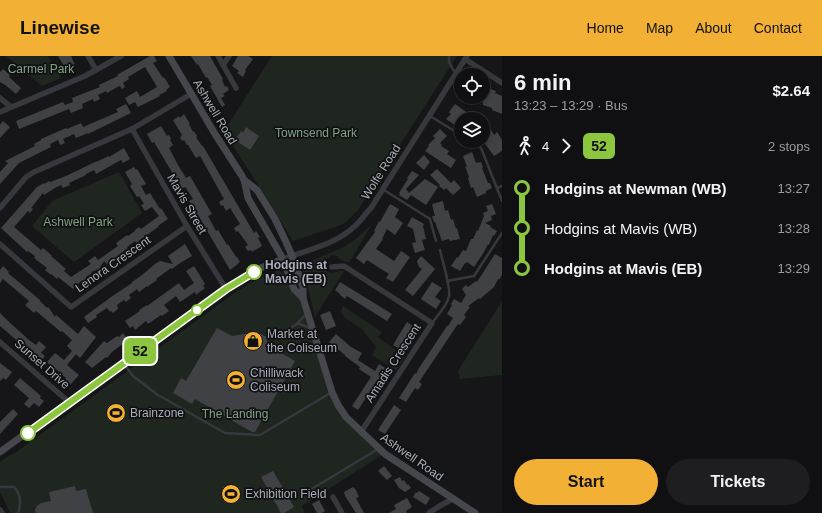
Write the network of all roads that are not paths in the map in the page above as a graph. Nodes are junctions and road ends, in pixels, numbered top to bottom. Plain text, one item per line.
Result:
1 (88, 56) edge
2 (121, 56) edge
3 (168, 56) edge
4 (218, 56) edge
5 (229, 56) edge
6 (449, 56) edge
7 (466, 57) edge
8 (223, 65) junction
9 (460, 68) edge
10 (96, 70) junction
11 (454, 71) edge
12 (454, 77) edge
13 (502, 83) edge
14 (236, 88) dead end
15 (191, 94) junction
16 (0, 98) edge
17 (11, 107) junction
18 (0, 112) edge
19 (429, 115) junction
20 (132, 130) junction
21 (454, 131) edge
22 (481, 148) edge
23 (244, 180) junction
24 (502, 186) edge
25 (497, 188) junction
26 (383, 189) junction
27 (502, 202) edge
28 (0, 208) edge
29 (186, 226) junction
30 (502, 233) edge
31 (436, 241) dead end
32 (0, 244) edge
33 (440, 250) dead end
34 (292, 256) junction
35 (283, 259) junction
36 (332, 267) dead end
37 (447, 281) junction
38 (226, 289) junction
39 (303, 298) junction
40 (308, 313) junction
41 (432, 323) junction
42 (297, 324) junction
43 (292, 326) dead end
44 (312, 329) junction
45 (0, 342) edge
46 (124, 364) junction
47 (332, 392) junction
48 (70, 403) junction
49 (362, 432) junction
50 (379, 449) junction
51 (1, 451) edge
52 (0, 487) edge
53 (310, 490) dead end
54 (332, 497) dead end
55 (452, 499) junction
56 (0, 510) edge
57 (2, 513) edge
58 (18, 513) edge
59 (342, 513) edge
60 (429, 513) edge
61 (474, 513) edge

1 - 10 street
2 - 10 street
3 - 15 street, Ashwell Road
4 - 8 street
5 - 8 street
6 - 11 lane
7 - 9 street, Wolfe Road
7 - 13 street, Wolfe Road
8 - 14 street
10 - 17 street
12 - 19 street, Wolfe Road
15 - 20 street
15 - 23 street, Ashwell Road
16 - 17 street
17 - 18 street
19 - 21 lane
19 - 26 street, Wolfe Road
20 - 28 street
20 - 29 street, Mavis Street
22 - 25 lane
23 - 34 street, Ashwell Road
23 - 35 street, Ashwell Road
24 - 25 lane
25 - 27 lane
26 - 31 lane
26 - 34 street, Wolfe Road
29 - 32 street, Lenora Crescent
29 - 38 street, Mavis Street
30 - 37 lane
33 - 37 lane
34 - 35 street, Wolfe Road
34 - 39 street, Ashwell Road
35 - 38 street
35 - 39 street, Ashwell Road
36 - 41 street, Amadis Crescent
37 - 41 lane
38 - 46 street
39 - 40 street, Ashwell Road
40 - 42 lane
40 - 44 street, Ashwell Road
41 - 49 street, Amadis Crescent
42 - 43 lane
42 - 44 lane
44 - 47 street, Ashwell Road
45 - 48 street, Sunset Drive
46 - 47 lane
46 - 48 street
47 - 49 street, Ashwell Road
48 - 51 street
49 - 50 street, Ashwell Road
50 - 53 lane
50 - 55 street, Ashwell Road
52 - 58 lane
54 - 59 street
55 - 60 street
55 - 61 street, Ashwell Road
56 - 57 street

